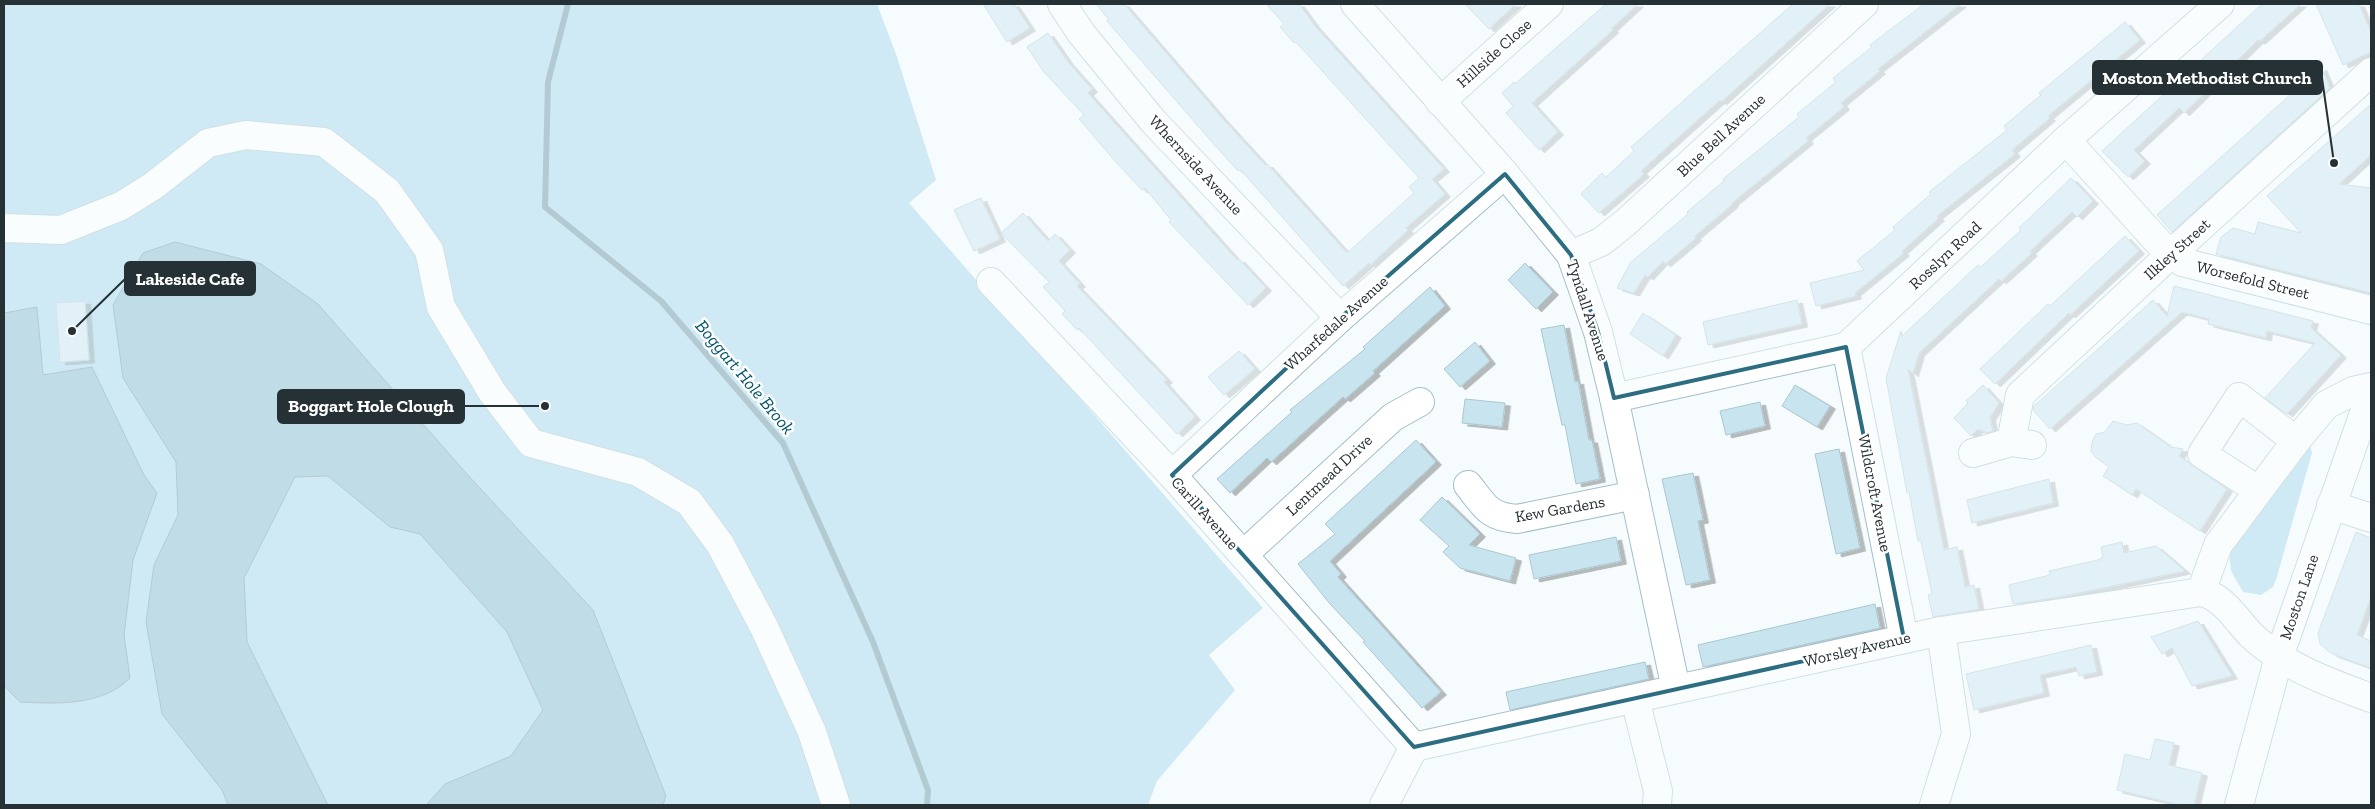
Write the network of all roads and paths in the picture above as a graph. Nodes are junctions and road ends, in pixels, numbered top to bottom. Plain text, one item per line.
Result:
1 (1062, 4) edge
2 (1355, 4) edge
3 (1548, 4) edge
4 (1864, 4) edge
5 (2220, 4) edge
6 (2371, 72) edge
7 (1440, 102) junction
8 (2066, 140) junction
9 (1505, 174) junction
10 (4, 228) edge
11 (2172, 253) junction
12 (1571, 255) junction
13 (991, 282) dead end
14 (2371, 310) edge
15 (1340, 318) junction
16 (1846, 347) junction
17 (2371, 387) edge
18 (2371, 393) edge
19 (1614, 398) junction
20 (2334, 400) junction
21 (1420, 402) dead end
22 (2361, 421) junction
23 (2296, 441) junction
24 (1973, 453) dead end
25 (1172, 475) junction
26 (1468, 485) dead end
27 (2258, 490) junction
28 (1635, 495) junction
29 (2331, 505) junction
30 (2371, 518) edge
31 (1242, 554) junction
32 (2201, 592) junction
33 (1941, 631) junction
34 (1904, 639) junction
35 (2279, 657) junction
36 (1676, 689) junction
37 (2371, 698) edge
38 (1635, 699) junction
39 (1414, 747) junction
40 (836, 805) edge
41 (1384, 805) edge
42 (1657, 805) edge
43 (1934, 805) edge
44 (2239, 805) edge

1 - 15 street, Whernside Avenue
2 - 7 street, Tyndall Avenue
3 - 7 street, Hillside Close
4 - 12 street, Blue Bell Avenue
5 - 8 street, Rosslyn Road
6 - 11 street, Ilkley Street
7 - 9 street, Tyndall Avenue
8 - 11 street, Worsefold Street
8 - 16 street, Rosslyn Road
9 - 12 street, Tyndall Avenue
9 - 15 street, Wharfedale Avenue
10 - 40 street
11 - 14 street, Worsefold Street
11 - 24 street, Ilkley Street
12 - 19 street, Tyndall Avenue
13 - 25 street, Carill Avenue
15 - 25 street, Wharfedale Avenue
16 - 19 street
16 - 34 street, Wildcroft Avenue
17 - 20 street
18 - 22 street, Moston Lane
19 - 28 street, Tyndall Avenue
20 - 22 street
20 - 23 street
21 - 31 street, Lentmead Drive
22 - 29 street, Moston Lane
23 - 27 street
23 - 27 street
25 - 31 street, Carill Avenue
26 - 28 street, Kew Gardens
27 - 32 street
28 - 36 street, Tyndall Avenue
29 - 30 street
29 - 35 street, Moston Lane
31 - 39 street, Carill Avenue
32 - 33 street, Worsley Avenue
32 - 35 street
33 - 34 street, Worsley Avenue
33 - 43 street
34 - 36 street, Worsley Avenue
35 - 37 street
35 - 44 street, Moston Lane
36 - 38 street, Worsley Avenue
38 - 39 street, Worsley Avenue
38 - 42 street
39 - 41 street

